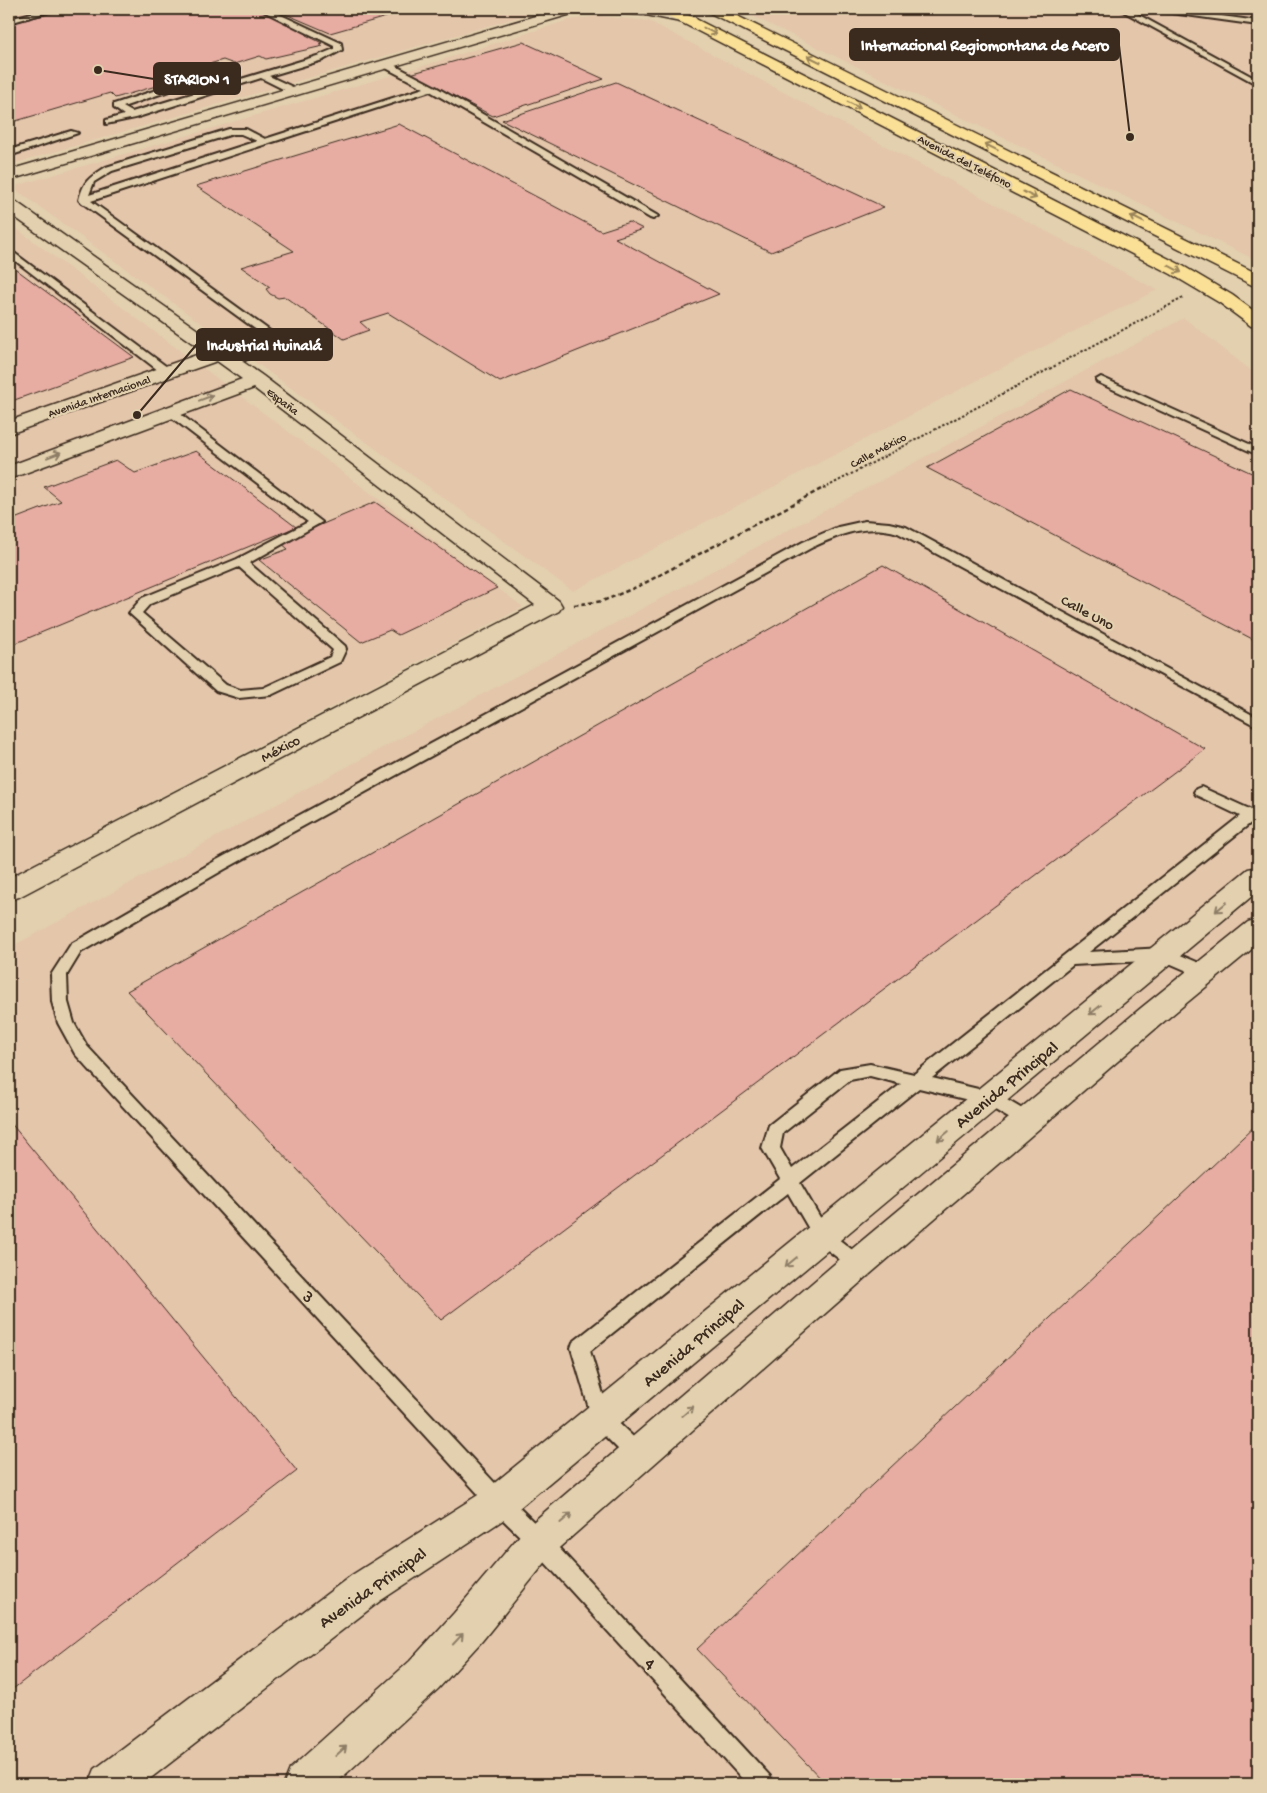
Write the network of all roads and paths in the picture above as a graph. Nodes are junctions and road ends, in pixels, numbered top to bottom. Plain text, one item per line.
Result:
1 (55, 9) edge
2 (263, 9) edge
3 (573, 9) edge
4 (619, 9) edge
5 (666, 9) edge
6 (713, 9) edge
7 (1123, 9) edge
8 (1157, 9) edge
9 (690, 20) junction
10 (9, 21) edge
11 (1258, 23) edge
12 (385, 64) junction
13 (262, 76) junction
14 (205, 77) dead end
15 (1258, 82) edge
16 (431, 88) junction
17 (294, 90) junction
18 (132, 116) junction
19 (109, 122) dead end
20 (74, 133) dead end
21 (264, 142) junction
22 (9, 153) edge
23 (9, 175) edge
24 (84, 200) junction
25 (9, 205) edge
26 (653, 216) dead end
27 (9, 252) edge
28 (1258, 281) edge
29 (1206, 286) junction
30 (1258, 322) edge
31 (225, 358) junction
32 (167, 372) junction
33 (256, 380) junction
34 (1101, 380) dead end
35 (170, 412) junction
36 (9, 428) edge
37 (1258, 452) edge
38 (9, 472) edge
39 (241, 562) junction
40 (551, 606) junction
41 (1258, 723) edge
42 (1201, 792) dead end
43 (1255, 817) edge
44 (1258, 876) edge
45 (9, 890) edge
46 (1258, 929) edge
47 (1164, 954) junction
48 (1070, 959) junction
49 (1205, 972) junction
50 (81, 1050) joint
51 (917, 1080) junction
52 (989, 1098) junction
53 (1028, 1121) junction
54 (790, 1181) junction
55 (822, 1236) junction
56 (858, 1264) junction
57 (601, 1419) junction
58 (638, 1455) junction
59 (499, 1502) junction
60 (539, 1541) junction
61 (110, 1784) edge
62 (305, 1784) edge
63 (762, 1784) edge

1 - 10 lane
2 - 13 lane
3 - 12 street
4 - 9 street
5 - 9 main road, Avenida del Teléfono
28 -> 6 main road, Avenida del Teléfono
7 - 15 lane
8 - 11 lane
9 -> 29 main road, Avenida del Teléfono
12 - 16 lane
12 - 17 street
13 - 17 lane
13 - 18 lane
14 - 18 lane
16 - 21 lane
16 - 26 lane
17 - 23 street
18 - 19 lane
20 - 22 lane
21 - 24 lane
21 - 24 lane
24 - 31 lane
25 - 31 street, España
27 - 32 lane
29 - 30 main road, Avenida del Teléfono
29 - 40 path, Calle México
31 - 32 street, Avenida Internacional
31 - 33 street, España
32 - 36 street, Avenida Internacional
35 -> 33 street
33 - 40 street, España
34 - 37 lane
38 -> 35 street
35 - 39 lane
39 - 39 lane
40 - 45 street, México
41 - 50 lane, Calle Uno
42 - 43 lane
43 - 48 lane
44 -> 47 street, Avenida Principal
46 - 49 street
47 - 48 lane
47 - 49 lane
47 -> 52 street, Avenida Principal
48 - 51 lane
49 - 53 street
50 - 59 lane, 3
51 - 52 lane
51 - 54 lane
51 - 54 lane
52 - 53 lane
52 -> 55 street, Avenida Principal
53 - 56 street
54 - 55 lane
54 - 57 lane
55 - 56 lane
55 -> 57 street, Avenida Principal
58 -> 56 street
57 - 58 lane
57 - 59 street, Avenida Principal
60 -> 58 street
59 - 60 lane, 3
59 - 61 street, Avenida Principal
62 -> 60 street
60 - 63 lane, 4

